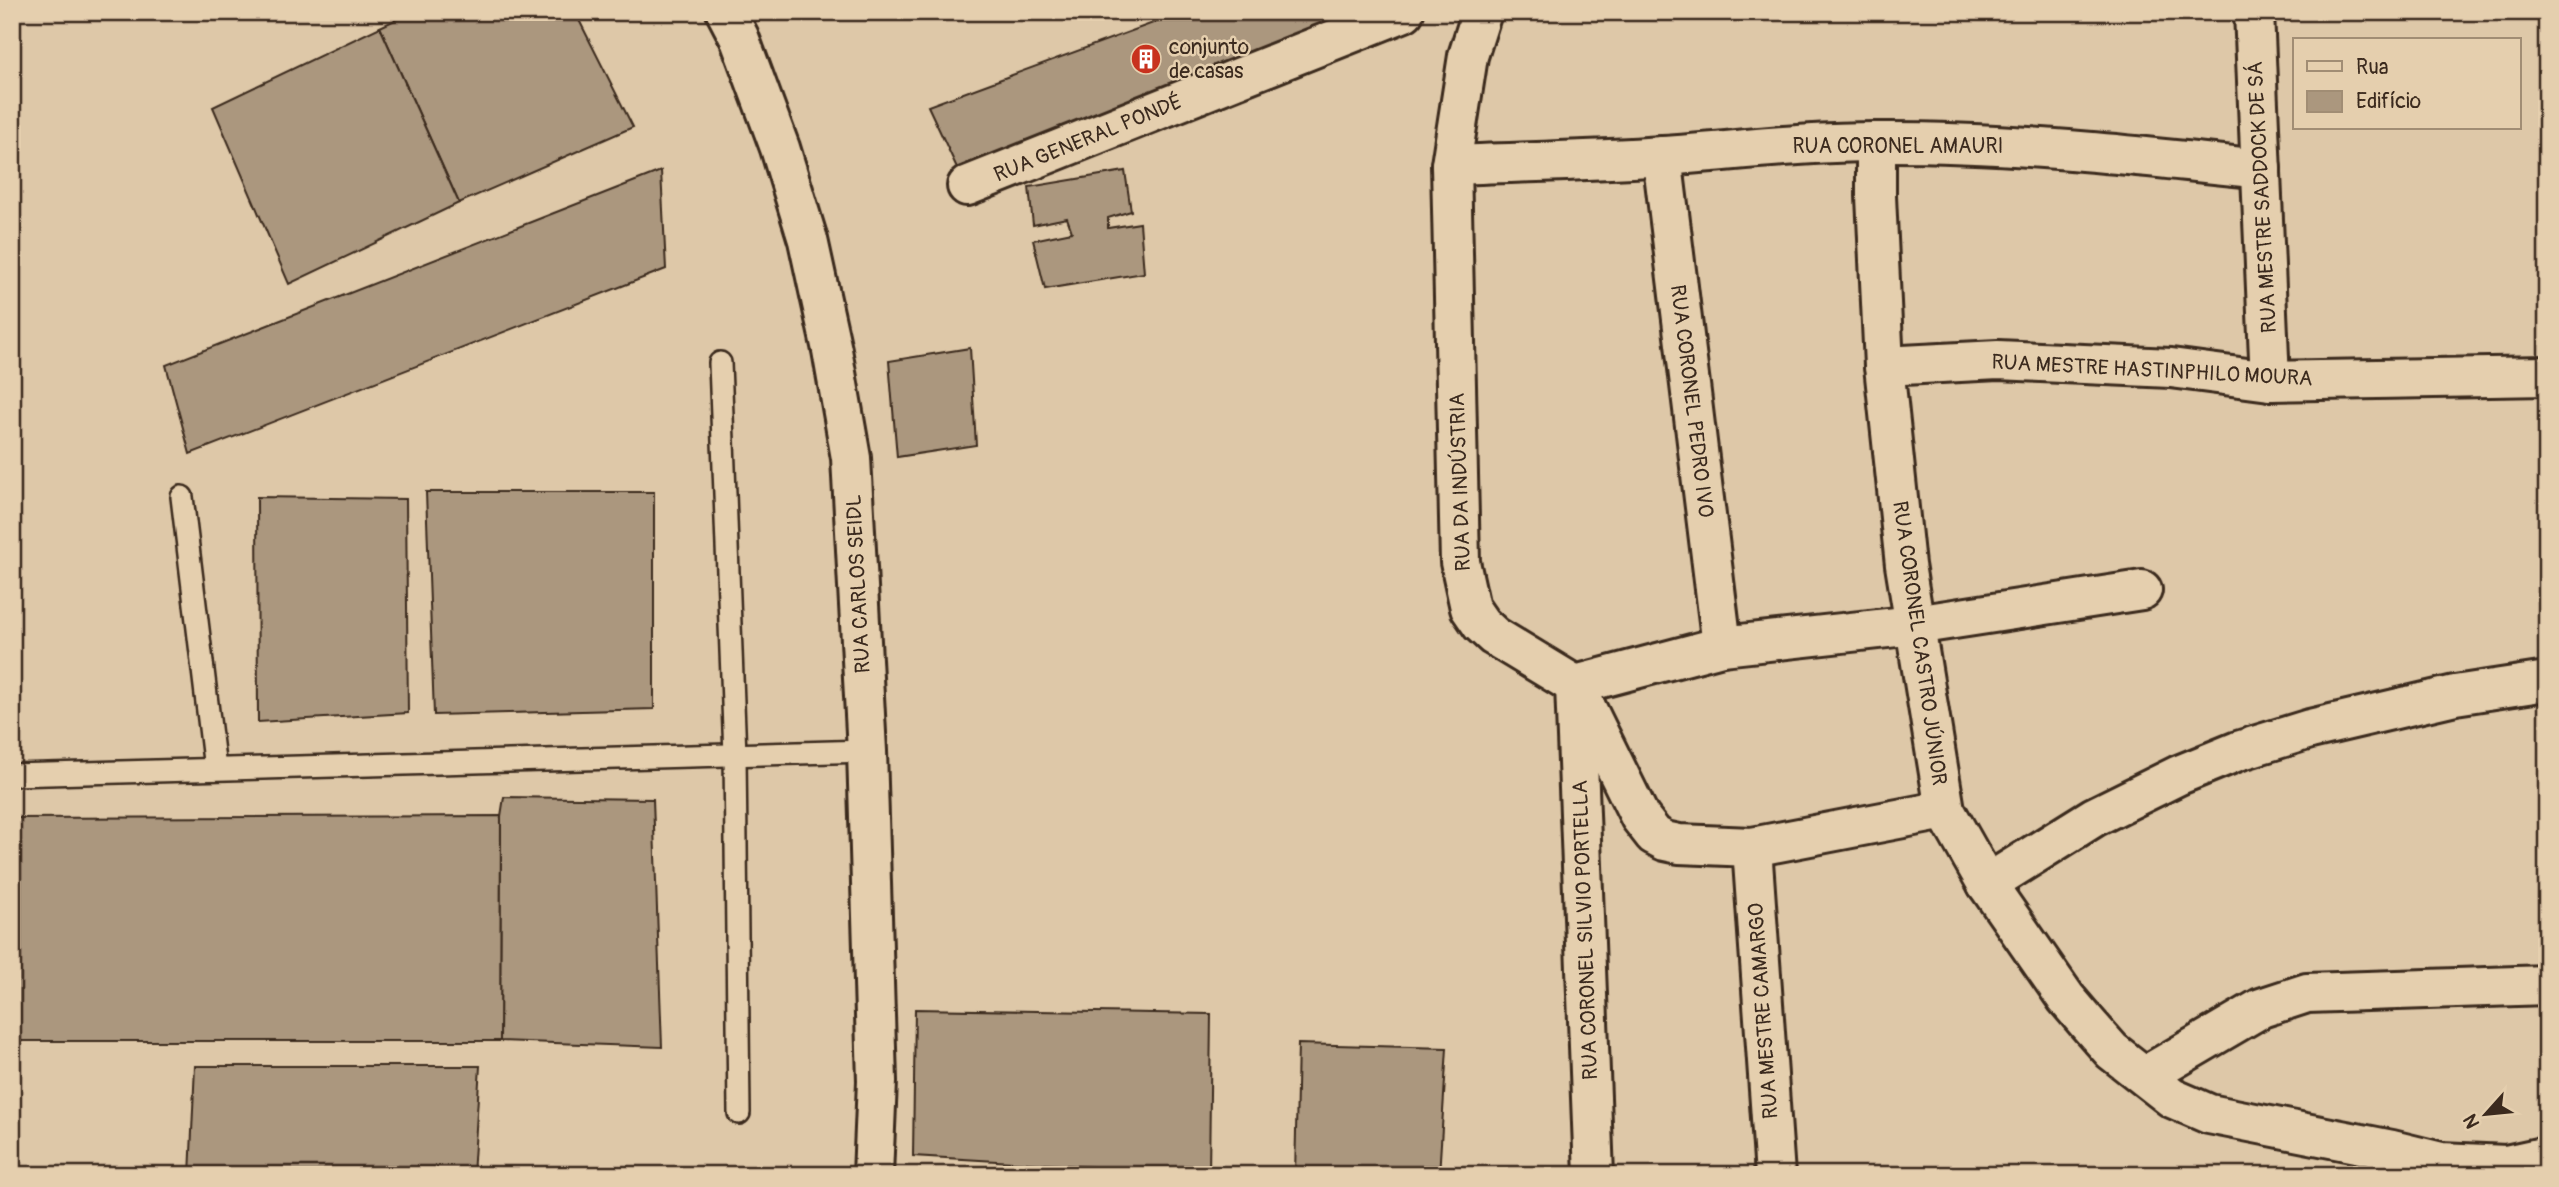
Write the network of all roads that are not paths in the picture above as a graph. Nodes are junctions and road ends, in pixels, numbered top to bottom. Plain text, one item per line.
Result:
1 (726, 12) edge
2 (1404, 12) edge
3 (1482, 12) edge
4 (2254, 12) edge
5 (1876, 142) junction
6 (1662, 156) junction
7 (1451, 165) junction
8 (2261, 169) junction
9 (967, 186) dead end
10 (720, 363) dead end
11 (1884, 366) junction
12 (2547, 376) edge
13 (2270, 381) junction
14 (182, 497) dead end
15 (2142, 590) dead end
16 (1915, 625) junction
17 (1722, 646) junction
18 (2547, 681) edge
19 (1575, 685) junction
20 (867, 751) junction
21 (735, 755) junction
22 (215, 769) junction
23 (12, 775) edge
24 (1945, 810) junction
25 (1752, 847) junction
26 (1987, 884) junction
27 (2547, 985) edge
28 (2145, 1076) junction
29 (739, 1113) dead end
30 (2547, 1156) edge
31 (873, 1175) edge
32 (1594, 1175) edge
33 (1775, 1175) edge

1 - 20 street, RUA CARLOS SEIDL
2 - 9 street, RUA GENERAL PONDÉ
3 - 7 street, RUA DA INDÚSTRIA
4 - 8 street, RUA MESTRE SADDOCK DE SÁ
5 - 6 street, RUA CORONEL AMAURI
5 - 8 street, RUA CORONEL AMAURI
5 - 11 street, RUA CORONEL CASTRO JÚNIOR
6 - 7 street, RUA CORONEL AMAURI
6 - 17 street, RUA CORONEL PEDRO IVO
7 - 19 street, RUA DA INDÚSTRIA
8 - 13 street, RUA MESTRE SADDOCK DE SÁ
10 - 21 lane
11 - 13 street, RUA MESTRE HASTINPHILO MOURA
11 - 16 street, RUA CORONEL CASTRO JÚNIOR
12 - 13 street, RUA MESTRE HASTINPHILO MOURA
14 - 22 lane
15 - 16 street
16 - 17 street
16 - 24 street, RUA CORONEL CASTRO JÚNIOR
17 - 19 street
18 - 26 street
19 - 25 street
19 - 32 street, RUA CORONEL SILVIO PORTELLA
20 - 21 lane
20 - 31 street, RUA CARLOS SEIDL
21 - 22 lane
21 - 29 lane
22 - 23 lane
24 - 25 street
24 - 26 street, RUA CORONEL CASTRO JÚNIOR
25 - 33 street, RUA MESTRE CAMARGO
26 - 28 street, RUA CORONEL CASTRO JÚNIOR
27 - 28 street
28 - 30 street, RUA CORONEL CASTRO JÚNIOR

